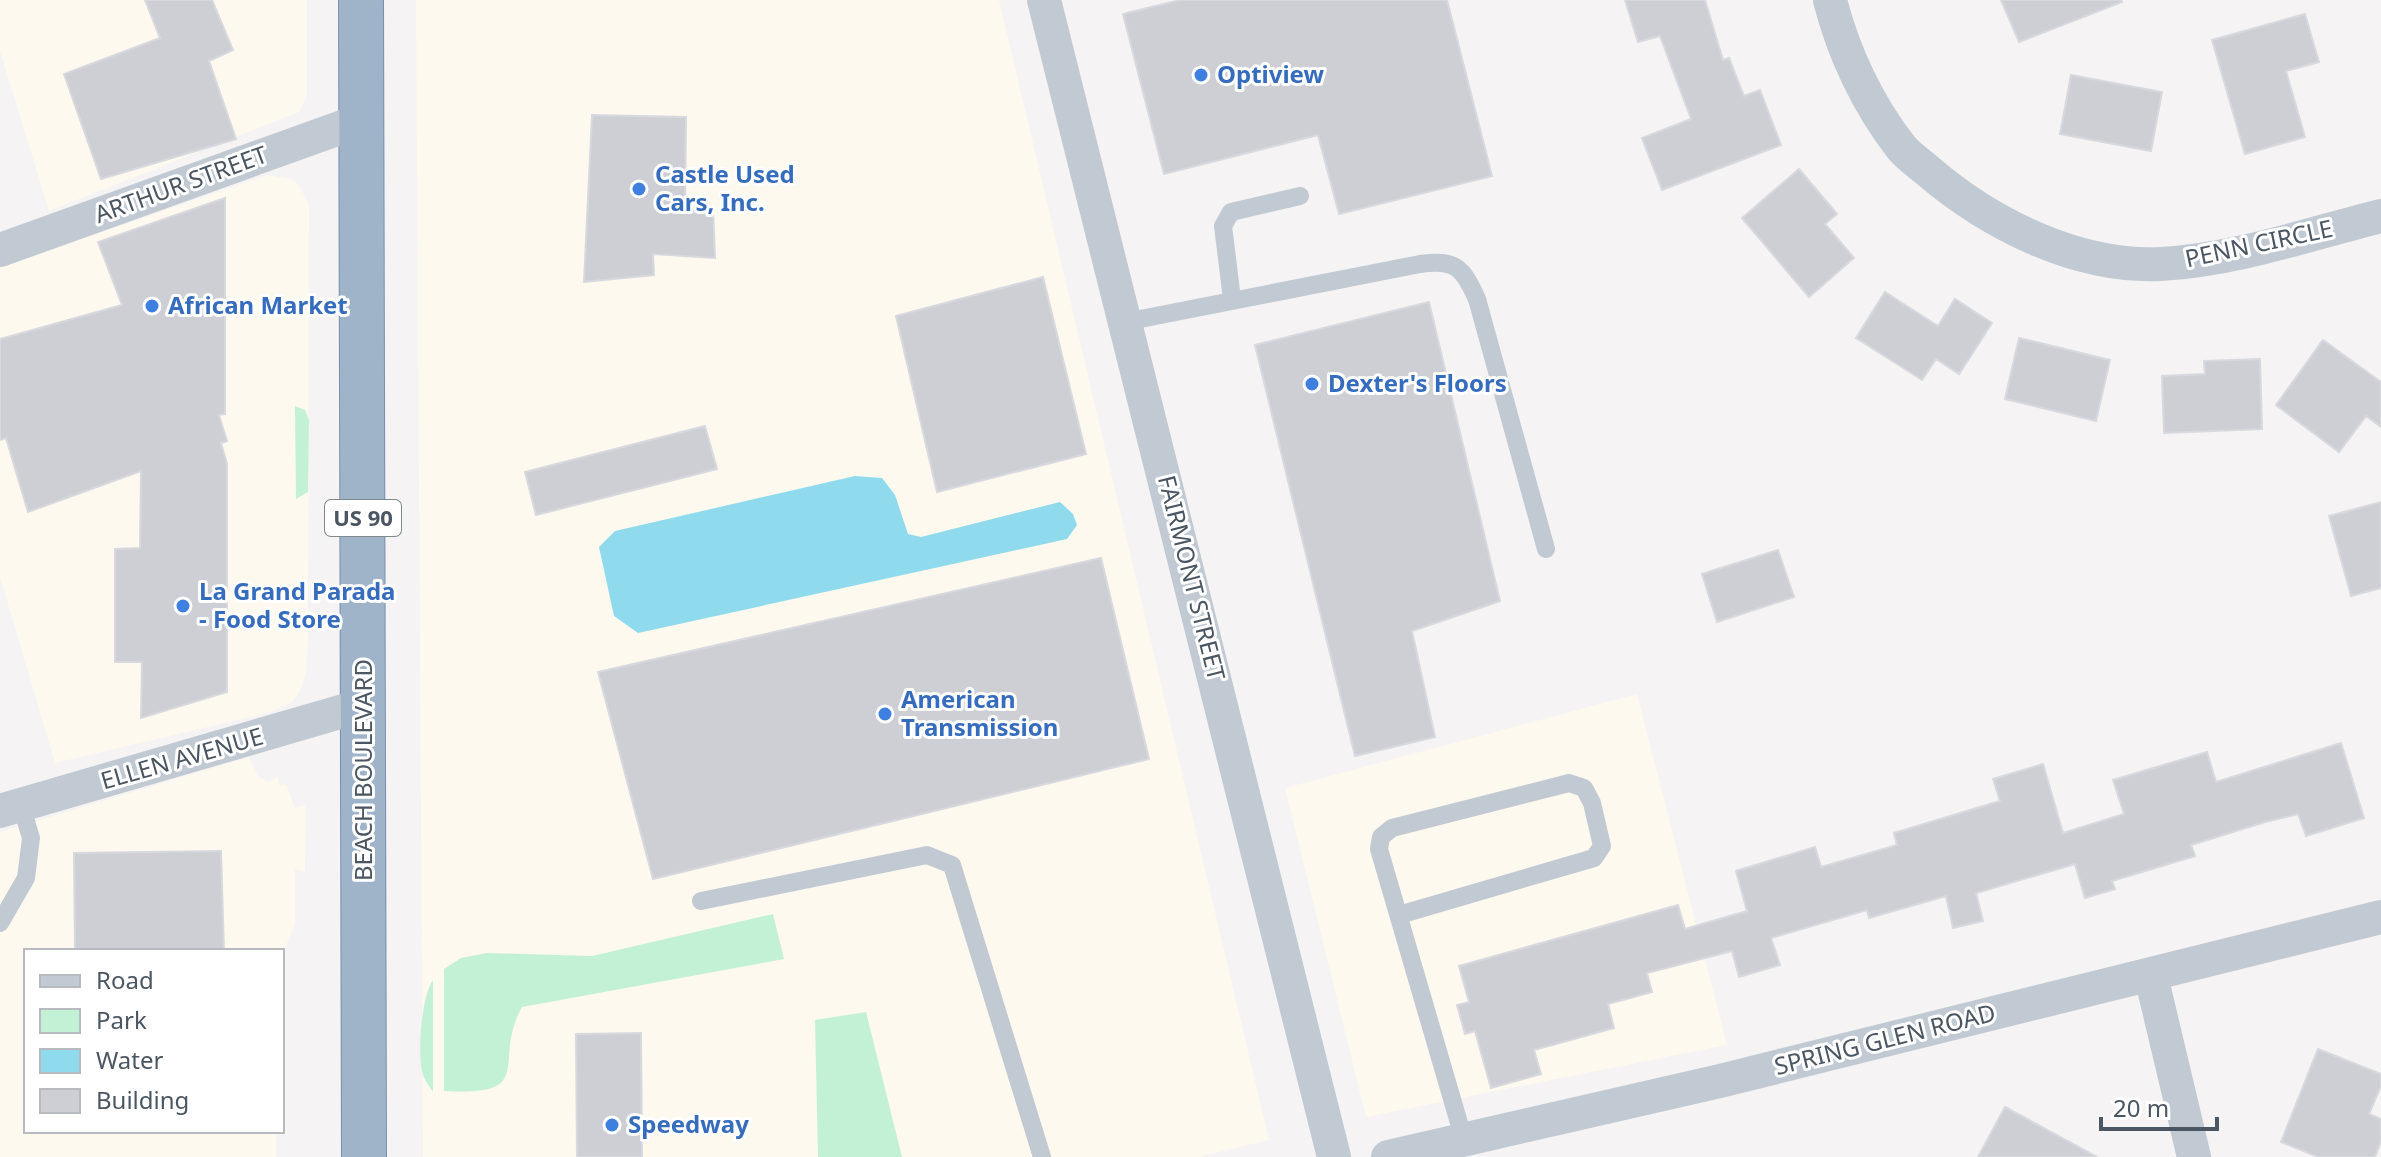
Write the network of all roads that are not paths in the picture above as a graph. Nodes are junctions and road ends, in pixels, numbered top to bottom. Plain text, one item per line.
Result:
1 (361, 0) edge
2 (1044, 0) edge
3 (1830, 0) edge
4 (362, 120) junction
5 (1300, 196) dead end
6 (2381, 216) edge
7 (0, 250) edge
8 (1232, 299) junction
9 (1125, 322) junction
10 (1546, 549) dead end
11 (364, 705) junction
12 (10, 808) edge
13 (701, 901) dead end
14 (1399, 915) junction
15 (2381, 917) edge
16 (0, 923) edge
17 (2151, 976) junction
18 (1464, 1140) junction
19 (364, 1157) edge
20 (1042, 1157) edge
21 (1334, 1157) edge
22 (1388, 1157) edge
23 (2194, 1157) edge

1 - 4 highway, BEACH BOULEVARD / US 90
2 - 9 street, FAIRMONT STREET
3 - 6 street, PENN CIRCLE
4 - 7 street, ARTHUR STREET
4 - 11 highway, BEACH BOULEVARD / US 90
5 - 8 lane
8 - 9 lane
8 - 10 lane
9 - 21 street, FAIRMONT STREET
11 - 12 street, ELLEN AVENUE
11 - 19 highway, BEACH BOULEVARD / US 90
12 - 16 lane
13 - 20 lane
14 - 14 lane
14 - 18 lane
15 - 17 street, SPRING GLEN ROAD
17 - 18 street, SPRING GLEN ROAD
17 - 23 street
18 - 22 street, SPRING GLEN ROAD

